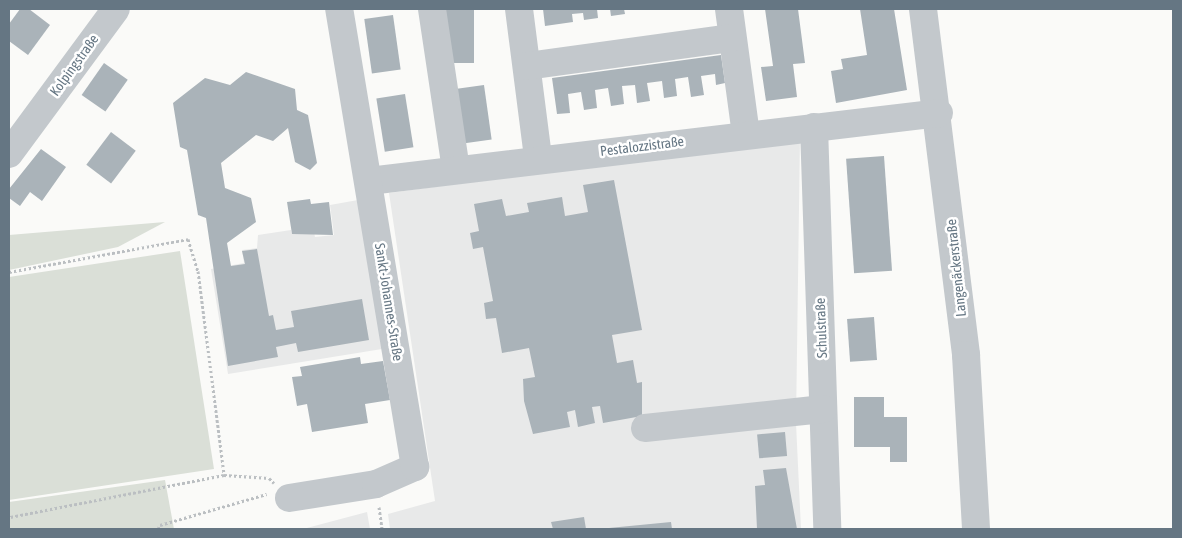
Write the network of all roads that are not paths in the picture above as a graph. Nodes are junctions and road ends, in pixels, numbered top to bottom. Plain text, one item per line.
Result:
1 (116, 9) edge
2 (339, 9) edge
3 (432, 9) edge
4 (519, 9) edge
5 (729, 9) edge
6 (923, 9) edge
7 (732, 38) junction
8 (527, 66) junction
9 (939, 114) junction
10 (21, 123) edge
11 (814, 127) junction
12 (746, 134) junction
13 (9, 154) edge
14 (538, 158) junction
15 (456, 169) junction
16 (369, 181) junction
17 (823, 409) junction
18 (645, 428) dead end
19 (289, 498) road end
20 (827, 529) edge
21 (976, 529) edge

1 - 10 street, Kolpingstraße
2 - 16 street, Sankt-Johannes-Straße
3 - 15 street
4 - 8 street
5 - 7 street
6 - 9 street, Langenäckerstraße
7 - 8 street
7 - 12 street
8 - 14 street
9 - 11 street, Pestalozzistraße
9 - 21 street, Langenäckerstraße
10 - 13 street, Kolpingstraße
11 - 12 street, Pestalozzistraße
11 - 17 street, Schulstraße
12 - 14 street, Pestalozzistraße
14 - 15 street, Pestalozzistraße
15 - 16 street, Pestalozzistraße
16 - 19 street, Sankt-Johannes-Straße
17 - 18 street
17 - 20 street, Schulstraße

